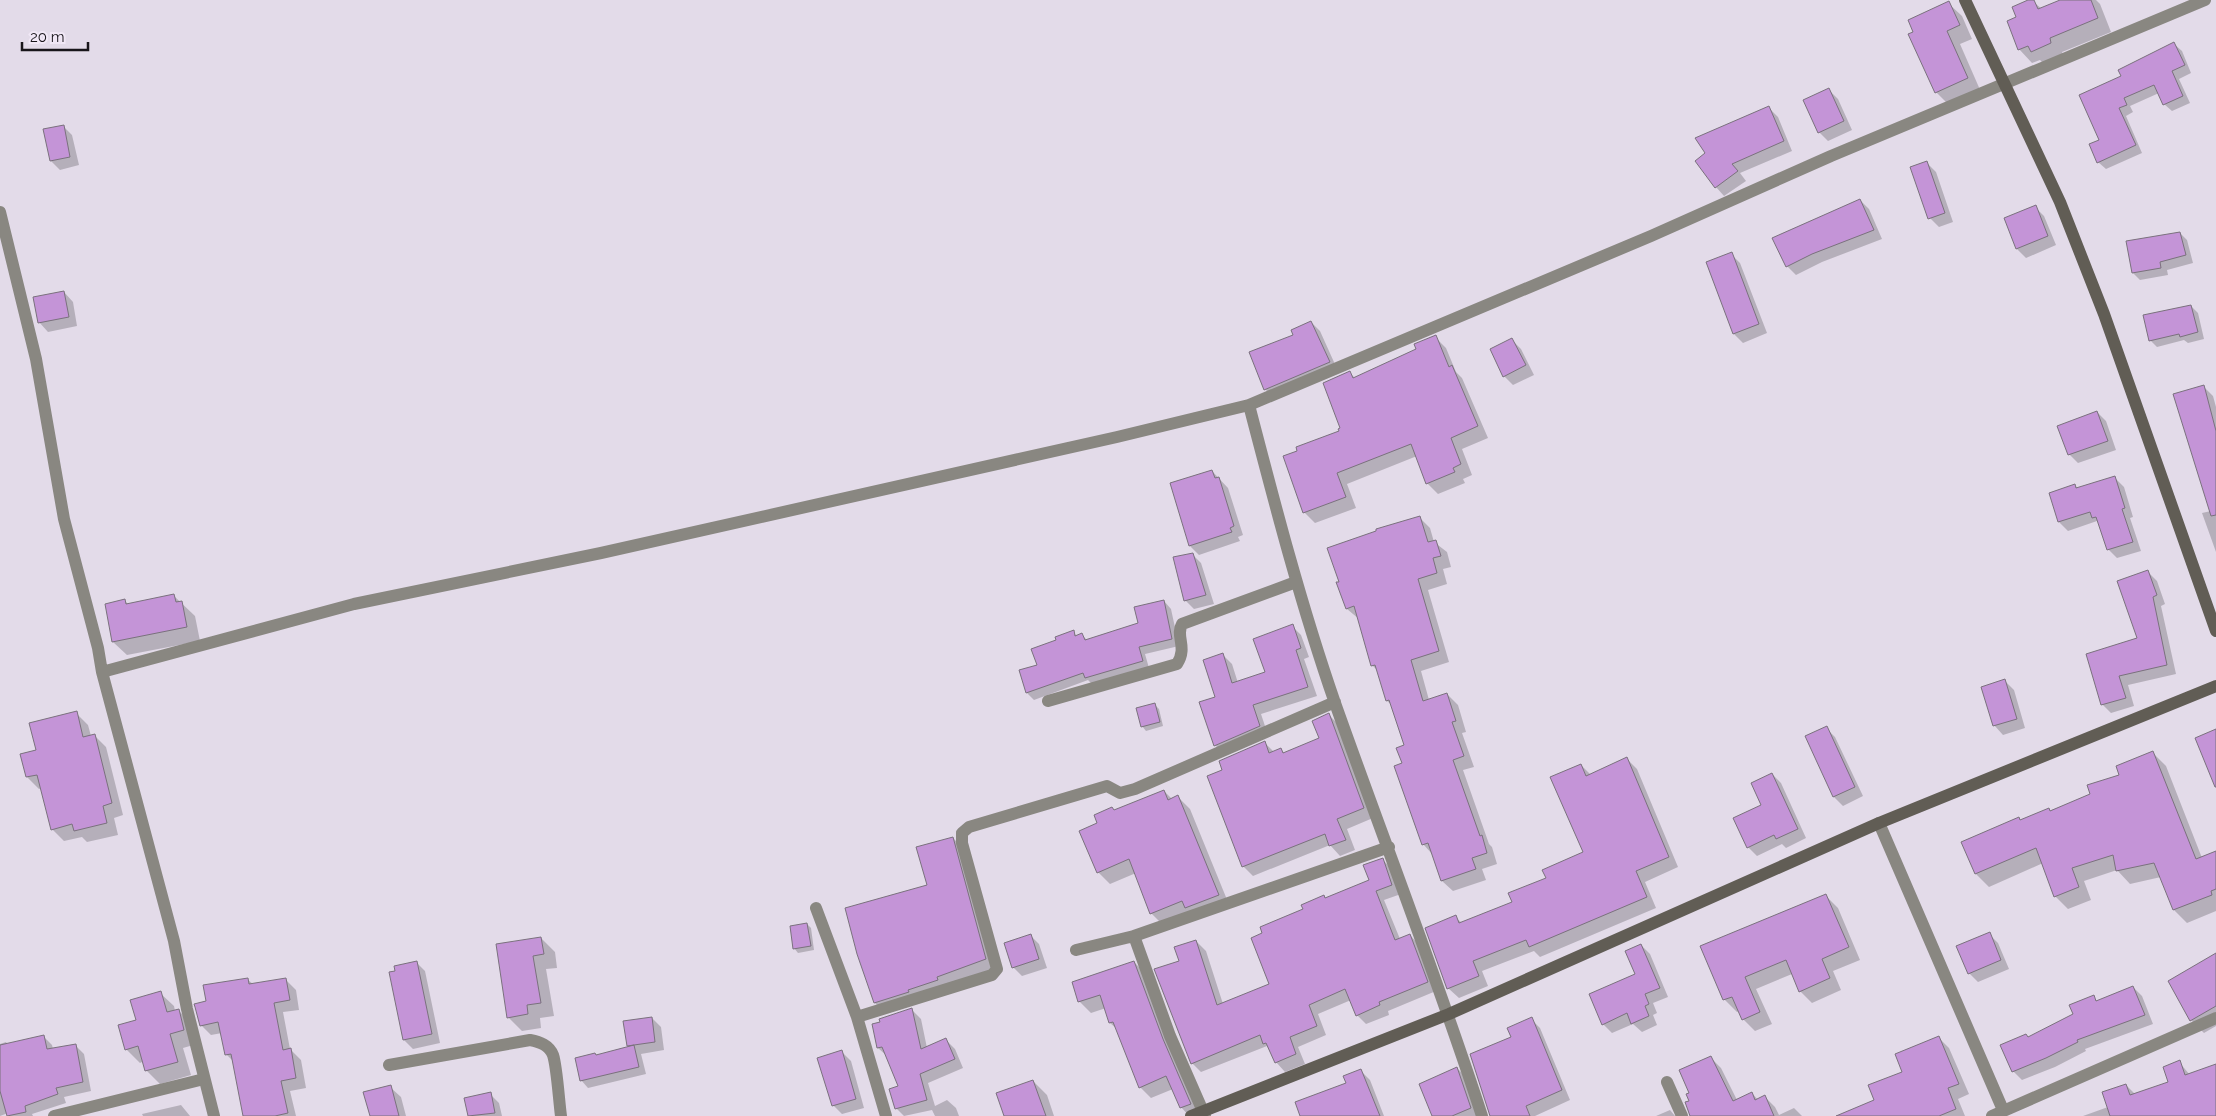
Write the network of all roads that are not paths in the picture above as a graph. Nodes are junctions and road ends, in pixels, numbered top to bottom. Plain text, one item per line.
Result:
1 (1965, 0) edge
2 (2205, 0) edge
3 (2004, 82) junction
4 (0, 212) edge
5 (1249, 405) junction
6 (1296, 582) junction
7 (2216, 631) edge
8 (102, 672) junction
9 (2216, 686) edge
10 (1048, 701) dead end
11 (1335, 702) junction
12 (1879, 823) junction
13 (1389, 847) junction
14 (816, 908) dead end
15 (1134, 936) junction
16 (1076, 950) dead end
17 (1449, 1014) junction
18 (857, 1017) junction
19 (2216, 1018) edge
20 (388, 1065) dead end
21 (204, 1079) junction
22 (1667, 1082) dead end
23 (1997, 1113) edge
24 (1204, 1114) edge
25 (54, 1116) edge
26 (214, 1116) edge
27 (561, 1116) edge
28 (886, 1116) edge
29 (1191, 1116) edge
30 (1482, 1116) edge
31 (1682, 1116) edge

1 - 3 street
2 - 3 street
3 - 5 street
3 - 7 street
4 - 8 street
5 - 6 street
5 - 8 street
6 - 10 street
6 - 11 street
8 - 21 street
9 - 12 street
11 - 13 street
11 - 18 street
12 - 17 street
12 - 23 street
13 - 15 street
13 - 17 street
14 - 18 street
15 - 16 street
15 - 24 street
17 - 24 street
17 - 30 street
18 - 28 street
19 - 23 street
20 - 27 street
21 - 25 street
21 - 26 street
22 - 31 street
24 - 29 street

